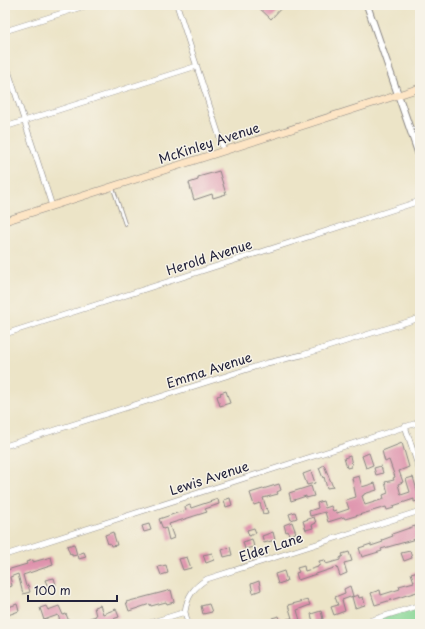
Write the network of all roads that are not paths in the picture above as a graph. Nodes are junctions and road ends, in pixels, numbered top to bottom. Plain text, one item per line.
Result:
1 (88, 5) edge
2 (177, 5) edge
3 (367, 5) edge
4 (5, 32) edge
5 (5, 61) edge
6 (197, 66) junction
7 (420, 88) edge
8 (398, 95) junction
9 (24, 120) junction
10 (5, 127) edge
11 (411, 128) junction
12 (420, 128) edge
13 (224, 150) junction
14 (420, 158) edge
15 (113, 186) junction
16 (420, 201) edge
17 (52, 206) junction
18 (5, 221) edge
19 (125, 224) dead end
20 (420, 318) edge
21 (5, 334) edge
22 (420, 422) edge
23 (405, 426) junction
24 (5, 446) edge
25 (420, 472) edge
26 (420, 511) edge
27 (5, 554) edge
28 (420, 604) edge
29 (185, 612) junction
30 (146, 624) edge
31 (188, 624) edge
32 (359, 624) edge

1 - 4 street
2 - 6 street
3 - 8 street
5 - 9 street
6 - 9 street
6 - 13 street
7 - 8 main road, McKinley Avenue
8 - 11 street
8 - 13 main road, McKinley Avenue
9 - 10 street
9 - 17 street
11 - 12 lane
11 - 14 street
13 - 15 main road, McKinley Avenue
15 - 17 main road, McKinley Avenue
15 - 19 lane
16 - 21 street, Herold Avenue
17 - 18 main road, McKinley Avenue
20 - 24 street, Emma Avenue
22 - 23 street, Lewis Avenue
23 - 25 street
23 - 27 street, Lewis Avenue
26 - 29 street, Elder Lane
28 - 32 street
29 - 30 street
29 - 31 street

